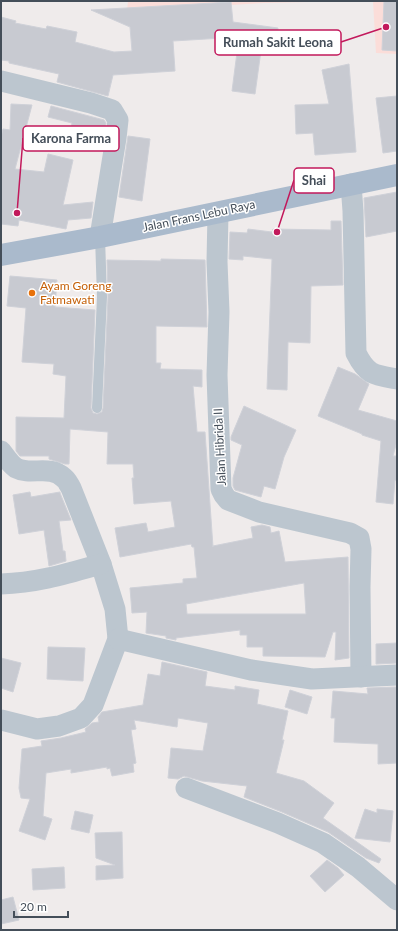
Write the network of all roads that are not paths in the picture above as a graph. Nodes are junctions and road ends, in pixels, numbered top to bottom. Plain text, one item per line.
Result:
1 (1, 81) edge
2 (397, 175) edge
3 (351, 184) junction
4 (218, 213) junction
5 (100, 237) junction
6 (1, 255) edge
7 (397, 379) edge
8 (97, 408) dead end
9 (1, 451) edge
10 (101, 564) junction
11 (1, 584) edge
12 (118, 638) junction
13 (397, 674) edge
14 (362, 677) junction
15 (1, 720) edge
16 (186, 788) dead end
17 (397, 900) edge

1 - 5 street
2 - 3 main road, Jalan Frans Lebu Raya
3 - 4 main road, Jalan Frans Lebu Raya
3 - 7 street
4 - 5 main road, Jalan Frans Lebu Raya
4 - 14 street, Jalan Hibrida II
5 - 6 main road, Jalan Frans Lebu Raya
5 - 8 lane
9 - 10 street
10 - 11 street
10 - 12 street
12 - 14 street
12 - 15 street
13 - 14 street
16 - 17 street

